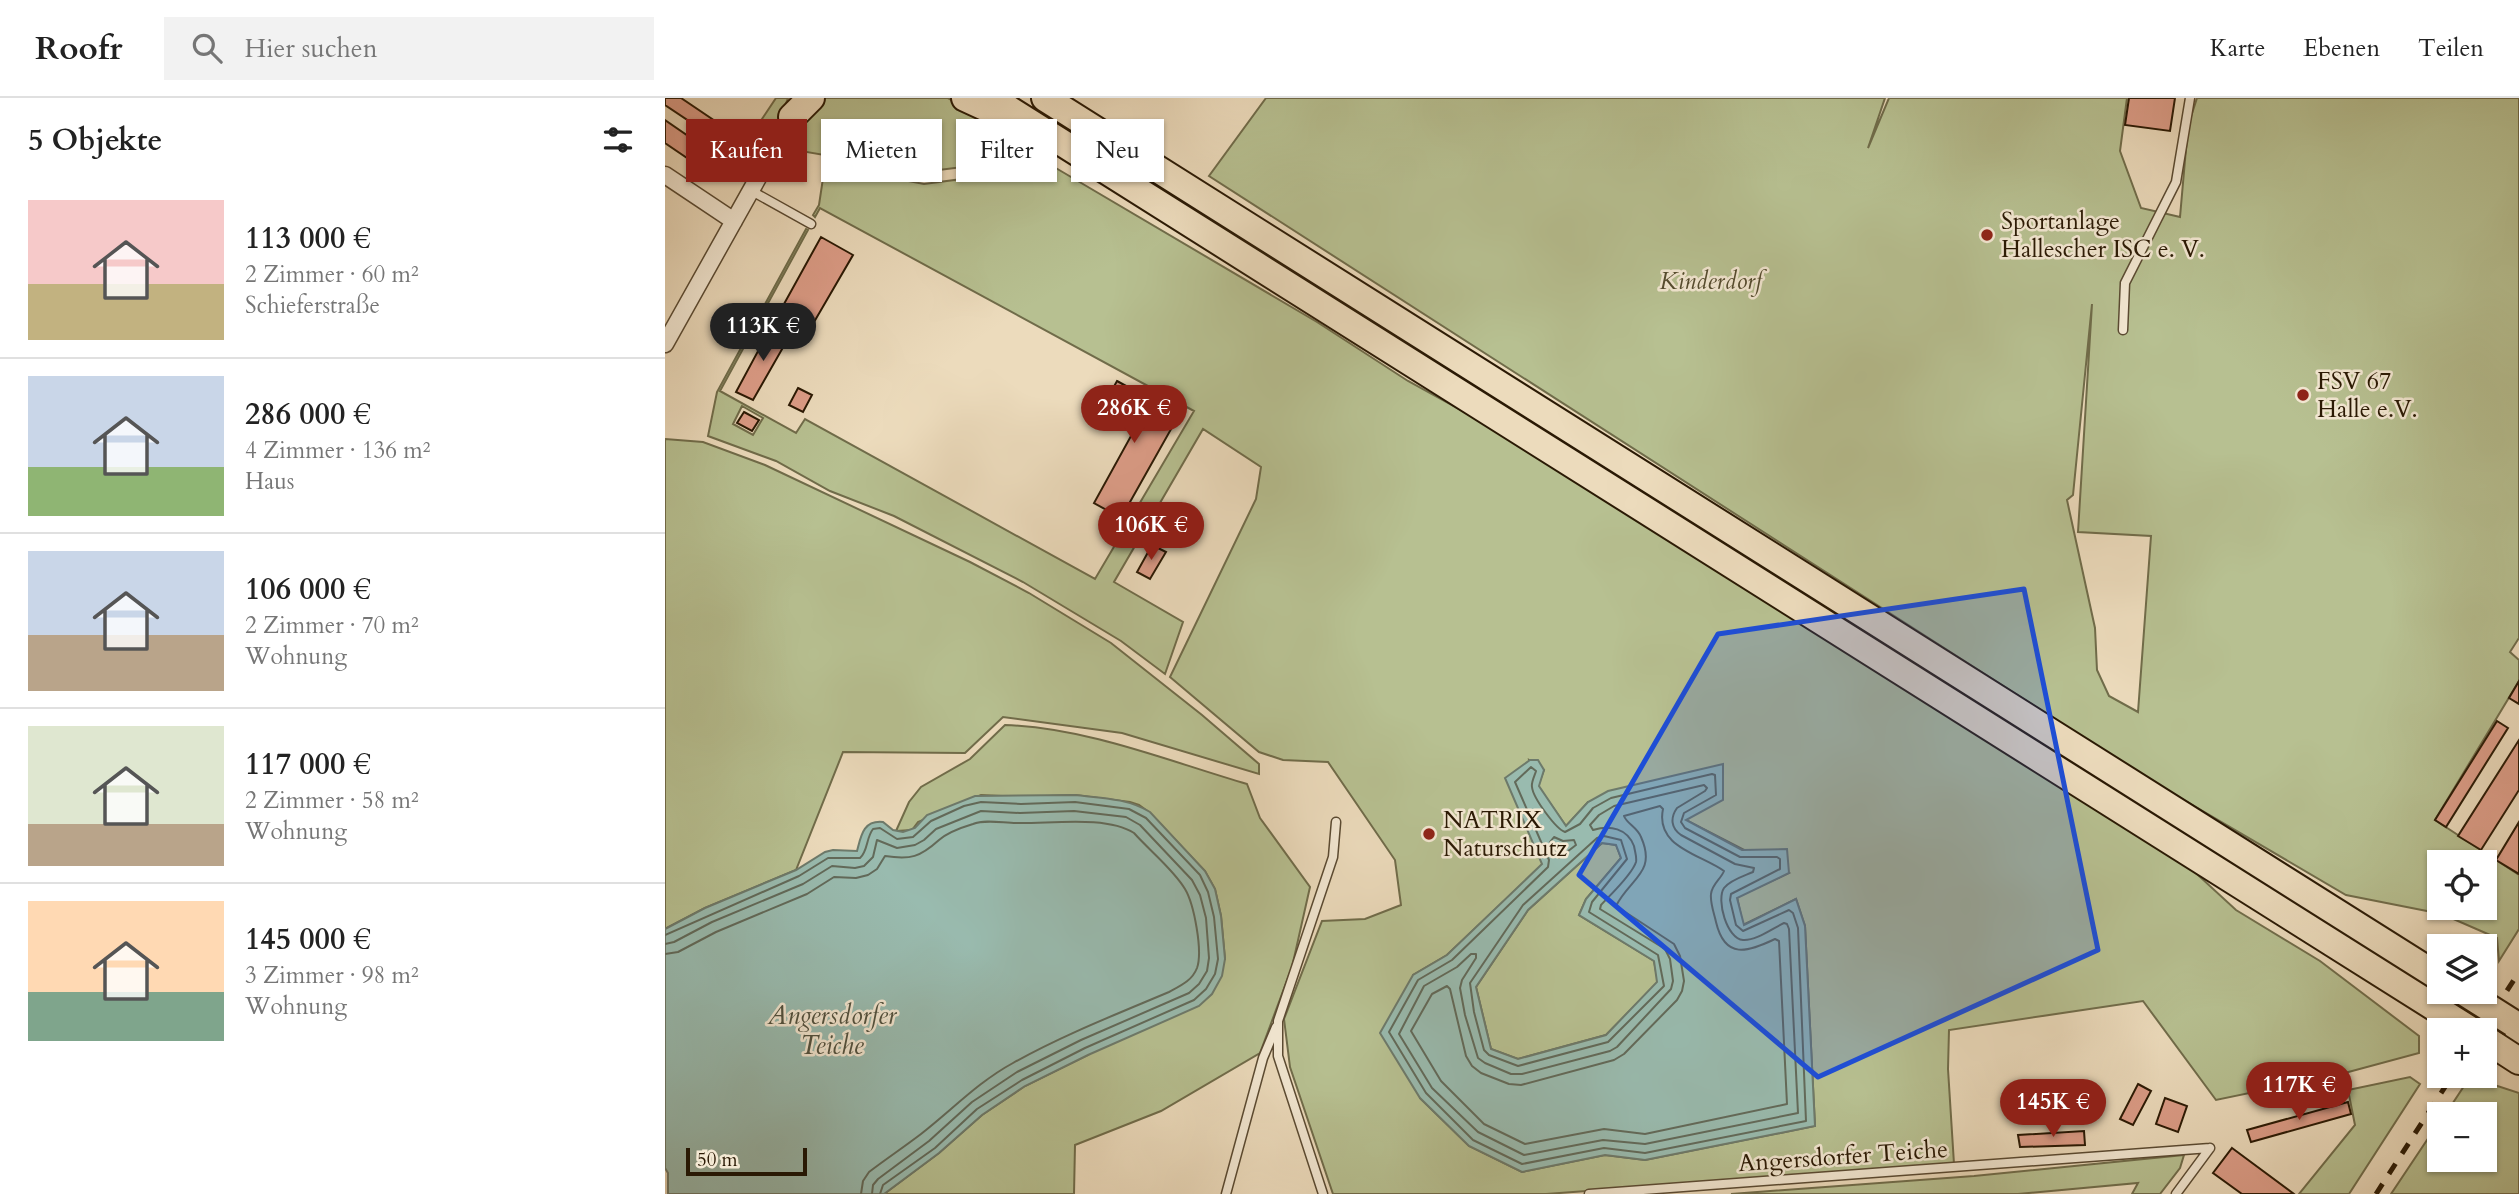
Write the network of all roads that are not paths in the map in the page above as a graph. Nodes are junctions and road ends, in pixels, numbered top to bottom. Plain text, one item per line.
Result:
1 (811, 98) edge
2 (965, 98) edge
3 (991, 98) edge
4 (1045, 98) edge
5 (1061, 98) edge
6 (2190, 98) edge
7 (793, 108) edge
8 (1012, 119) edge
9 (1023, 119) edge
10 (1078, 119) edge
11 (1083, 119) edge
12 (1057, 141) edge
13 (1164, 173) edge
14 (665, 175) edge
15 (750, 190) junction
16 (734, 221) junction
17 (811, 224) dead end
18 (670, 323) edge
19 (2123, 330) dead end
20 (665, 344) edge
21 (1336, 822) dead end
22 (2427, 969) edge
23 (2483, 1004) edge
24 (2452, 1018) edge
25 (1278, 1021) junction
26 (2517, 1025) edge
27 (2501, 1049) edge
28 (2519, 1068) edge
29 (1226, 1194) edge
30 (1323, 1194) edge
31 (1589, 1194) edge
32 (2176, 1194) edge

1 - 7 highway
2 - 8 highway
3 - 9 highway
4 - 10 highway
5 - 11 highway
6 - 19 lane
7 - 15 street
12 - 24 highway
13 - 22 highway
14 - 16 street
15 - 16 street
15 - 17 lane
16 - 18 street
18 - 20 street
21 - 25 lane
23 - 26 highway, bridge
25 - 29 lane
25 - 30 lane
27 - 28 highway
31 - 32 lane, Angersdorfer Teiche

